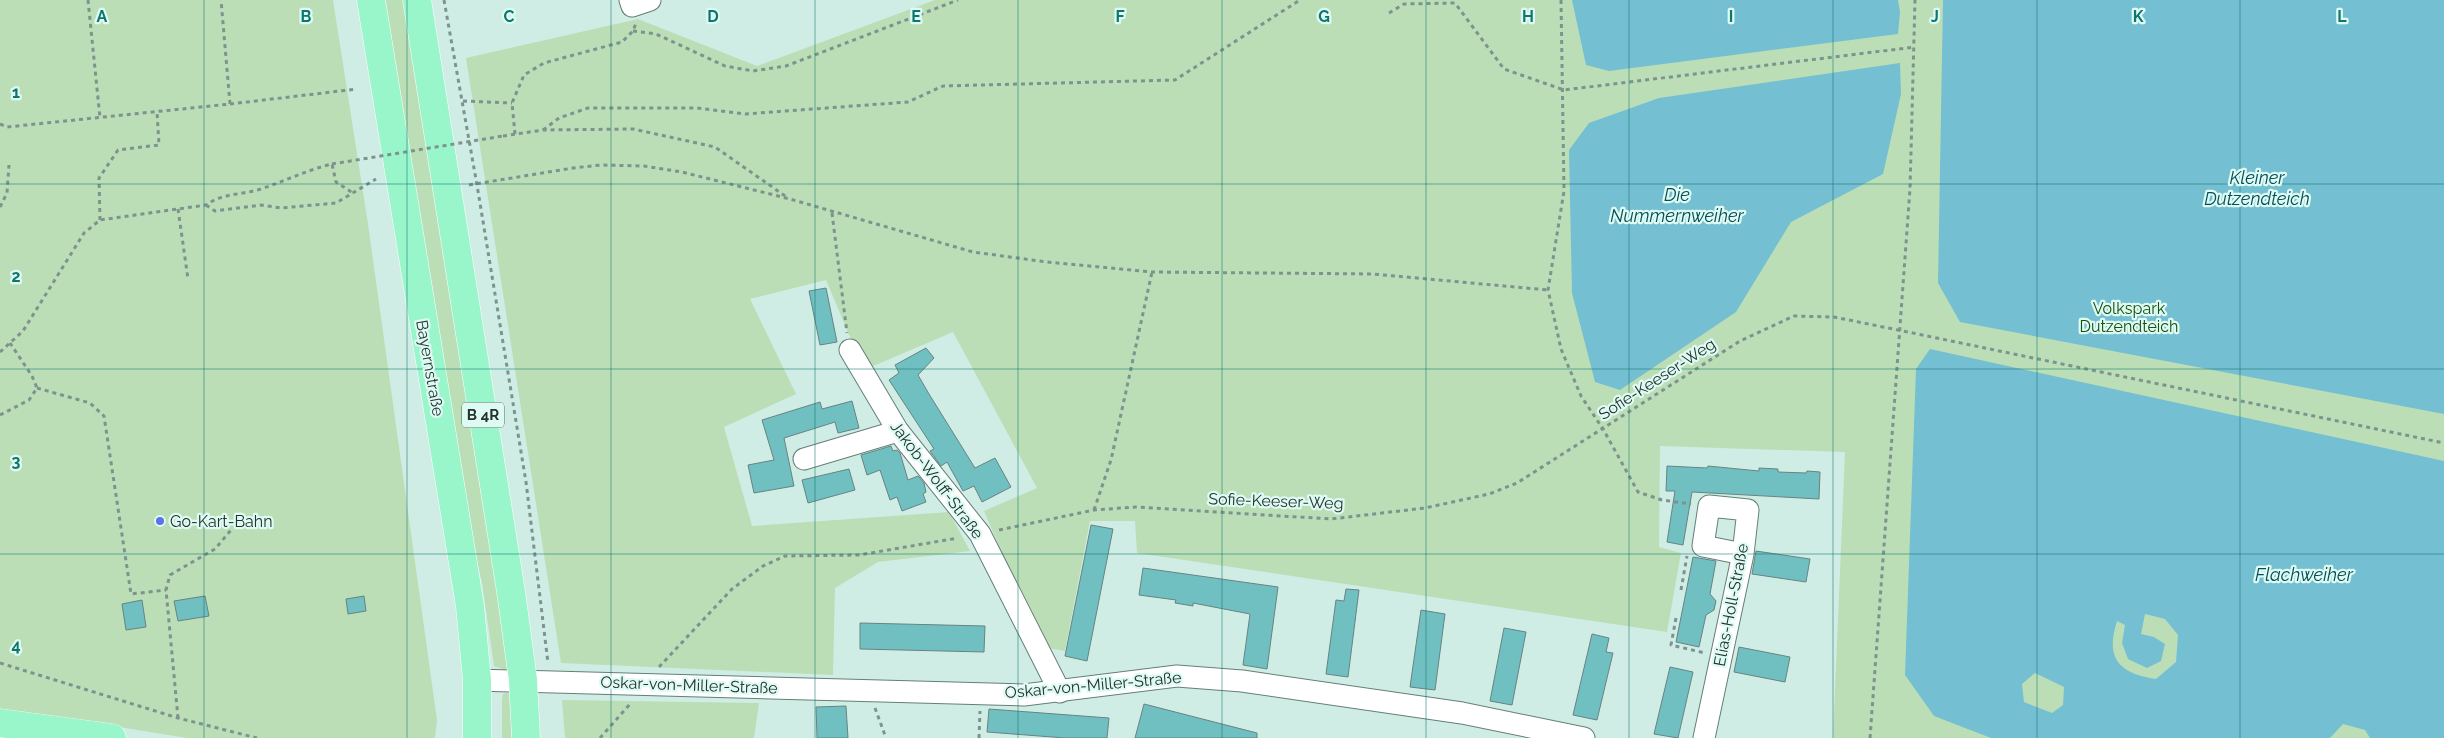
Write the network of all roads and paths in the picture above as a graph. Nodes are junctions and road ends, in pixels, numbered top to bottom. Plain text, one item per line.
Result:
1 (88, 0) edge
2 (221, 0) edge
3 (371, 0) edge
4 (417, 0) edge
5 (444, 0) edge
6 (958, 0) edge
7 (1300, 0) edge
8 (1561, 0) edge
9 (1915, 0) edge
10 (637, 2) edge
11 (1389, 13) dead end
12 (633, 31) junction
13 (1915, 47) junction
14 (356, 89) dead end
15 (1564, 90) junction
16 (462, 101) junction
17 (512, 103) junction
18 (230, 104) junction
19 (157, 112) junction
20 (100, 118) junction
21 (0, 124) edge
22 (543, 130) junction
23 (515, 134) junction
24 (332, 164) junction
25 (9, 165) dead end
26 (376, 180) dead end
27 (478, 185) junction
28 (462, 186) dead end
29 (353, 193) junction
30 (790, 199) junction
31 (206, 205) junction
32 (0, 207) edge
33 (178, 210) junction
34 (832, 212) junction
35 (100, 220) junction
36 (1152, 272) junction
37 (188, 279) dead end
38 (1548, 290) junction
39 (1898, 330) junction
40 (10, 343) junction
41 (850, 350) joint
42 (0, 352) edge
43 (37, 388) junction
44 (0, 415) edge
45 (1603, 429) junction
46 (898, 431) junction
47 (2444, 443) edge
48 (804, 458) dead end
49 (1709, 506) junction
50 (1094, 510) junction
51 (231, 530) dead end
52 (980, 534) junction
53 (1704, 546) junction
54 (1743, 554) junction
55 (166, 590) junction
56 (1681, 590) dead end
57 (1676, 618) dead end
58 (1721, 656) junction
59 (0, 664) edge
60 (656, 671) dead end
61 (477, 680) junction
62 (523, 680) junction
63 (551, 681) junction
64 (869, 691) junction
65 (1060, 692) junction
66 (981, 694) junction
67 (637, 698) dead end
68 (178, 718) junction
69 (0, 723) edge
70 (112, 738) edge
71 (257, 738) edge
72 (477, 738) edge
73 (526, 738) edge
74 (600, 738) edge
75 (886, 738) edge
76 (979, 738) edge
77 (1584, 738) edge
78 (1704, 738) edge
79 (1870, 738) edge

1 - 20 path
2 - 18 path
3 - 61 main road, Bayernstraße / B 4R
4 - 62 main road, B 4R
5 - 16 path
6 - 12 path
7 - 22 path
8 - 15 path
9 - 13 path
10 - 12 path
11 - 15 path
12 - 17 path
13 - 15 path
13 - 39 path
14 - 18 path
15 - 38 path
16 - 17 path
16 - 27 path
17 - 23 path
18 - 19 path
19 - 20 path
19 - 35 path
20 - 21 path
22 - 23 path
22 - 30 path
23 - 24 path, bridge
24 - 29 path
24 - 31 path
25 - 32 path
26 - 29 path
27 - 28 path
27 - 30 path
27 - 63 path
29 - 31 path
30 - 34 path
31 - 33 path
33 - 35 path
33 - 37 path
34 - 36 path
34 - 41 path
35 - 40 path
36 - 38 path
36 - 50 path
38 - 45 path
39 - 45 path, Sofie-Keeser-Weg
39 - 47 path, Sofie-Keeser-Weg
39 - 79 path
40 - 42 path
40 - 43 path
41 - 46 street, Jakob-Wolff-Straße
43 - 44 path
43 - 55 path
45 - 49 path
45 - 50 path, Sofie-Keeser-Weg
46 - 48 street
46 - 52 street, Jakob-Wolff-Straße
49 - 53 street
49 - 54 street, Elias-Holl-Straße
50 - 52 path, Sofie-Keeser-Weg
51 - 55 path
52 - 60 path, Sofie-Keeser-Weg
52 - 65 street, Jakob-Wolff-Straße
53 - 54 street
53 - 56 path
54 - 58 street, Elias-Holl-Straße
55 - 68 path
57 - 58 path
58 - 78 street, Elias-Holl-Straße
59 - 68 path
61 - 62 street, Oskar-von-Miller-Straße
61 - 72 main road, Bayernstraße / B 4R
62 - 63 street, Oskar-von-Miller-Straße
62 - 73 main road, B 4R
63 - 64 street, Oskar-von-Miller-Straße
64 - 66 street, Oskar-von-Miller-Straße
64 - 75 path
65 - 66 street, Oskar-von-Miller-Straße
65 - 77 street, Oskar-von-Miller-Straße
66 - 76 path
67 - 74 path
68 - 71 path
69 - 70 main road

